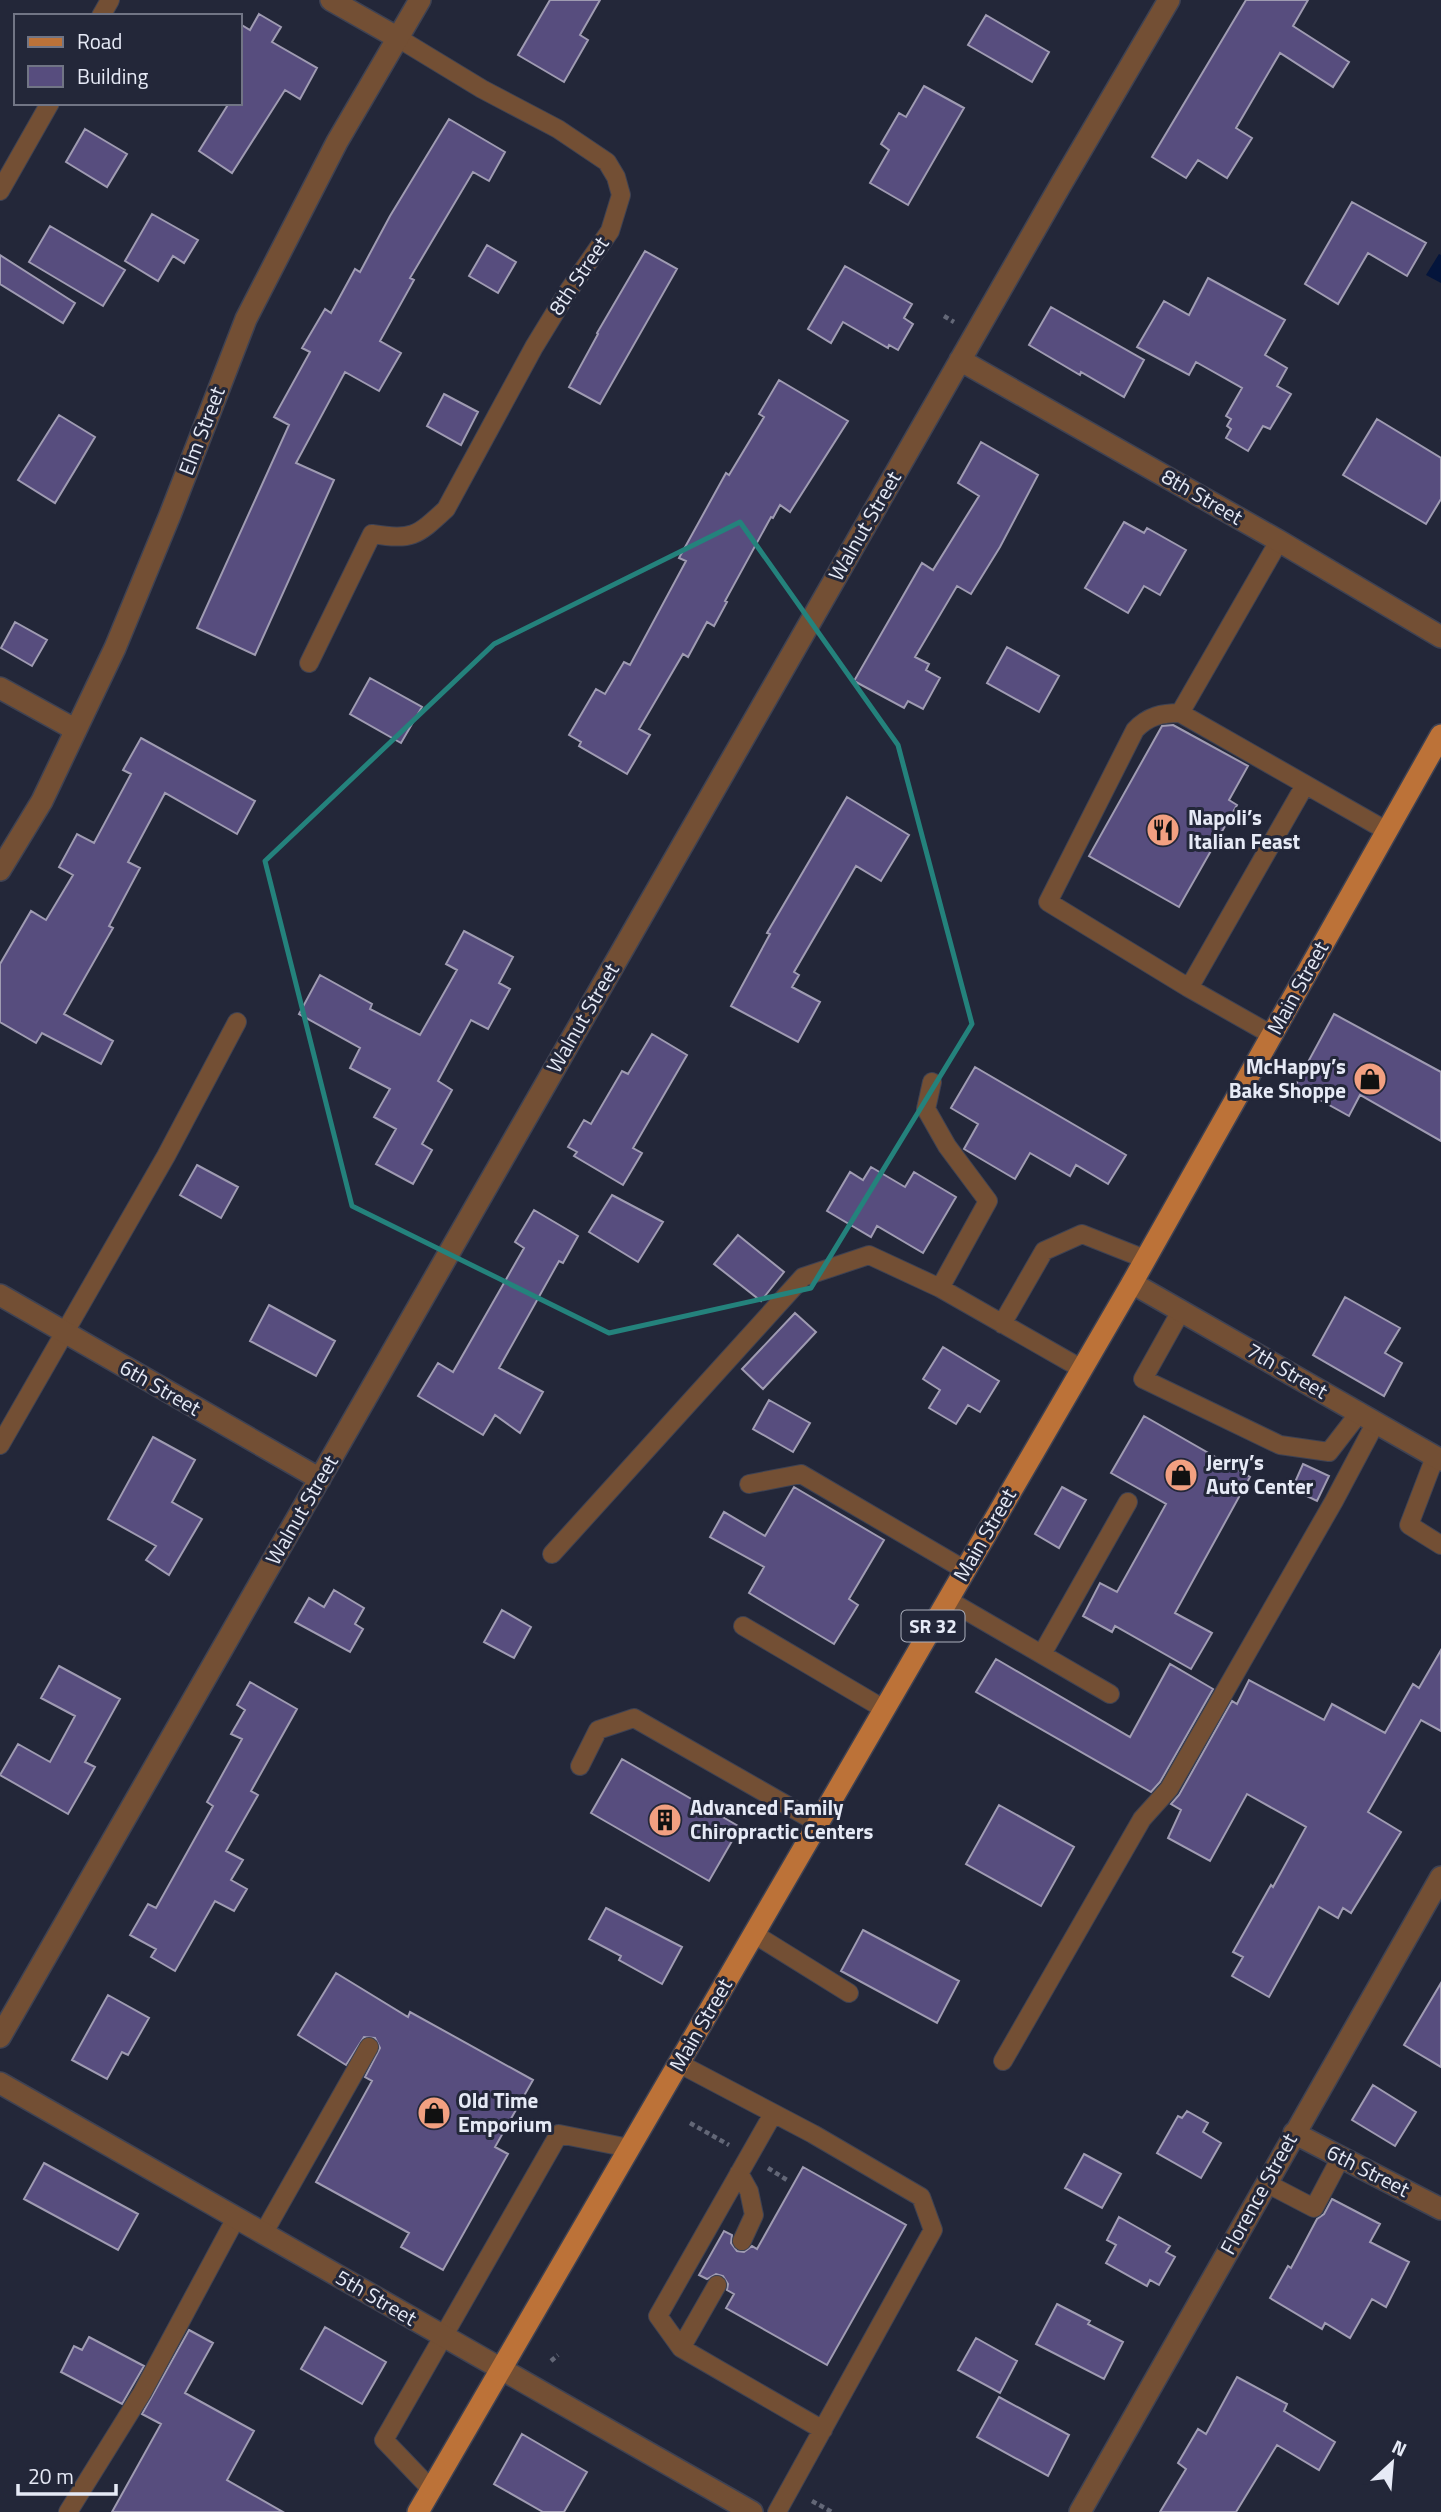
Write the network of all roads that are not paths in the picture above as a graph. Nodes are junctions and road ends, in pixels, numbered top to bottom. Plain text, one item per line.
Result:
1 (331, 0) edge
2 (420, 0) edge
3 (1169, 0) edge
4 (398, 38) junction
5 (49, 105) edge
6 (0, 191) edge
7 (960, 360) junction
8 (1279, 541) junction
9 (1441, 637) edge
10 (309, 663) dead end
11 (0, 688) edge
12 (1181, 713) junction
13 (76, 730) junction
14 (1441, 735) edge
15 (1305, 785) junction
16 (1387, 831) junction
17 (0, 870) edge
18 (1189, 988) junction
19 (237, 1022) dead end
20 (1272, 1035) junction
21 (932, 1082) dead end
22 (1145, 1259) junction
23 (1132, 1283) junction
24 (940, 1288) junction
25 (0, 1295) edge
26 (1181, 1311) junction
27 (1002, 1324) junction
28 (64, 1333) junction
29 (1082, 1369) junction
30 (1368, 1417) junction
31 (0, 1445) edge
32 (1438, 1458) edge
33 (320, 1479) junction
34 (749, 1484) dead end
35 (1128, 1502) dead end
36 (1441, 1545) edge
37 (552, 1554) dead end
38 (965, 1570) junction
39 (948, 1600) junction
40 (743, 1626) dead end
41 (1042, 1654) junction
42 (1110, 1694) dead end
43 (884, 1709) junction
44 (580, 1766) dead end
45 (818, 1823) junction
46 (1441, 1877) edge
47 (754, 1934) junction
48 (849, 1993) dead end
49 (0, 2037) edge
50 (369, 2047) dead end
51 (1003, 2061) dead end
52 (678, 2063) junction
53 (0, 2083) edge
54 (773, 2113) junction
55 (1294, 2133) junction
56 (629, 2148) junction
57 (1341, 2157) junction
58 (739, 2173) junction
59 (1266, 2183) junction
60 (1441, 2208) edge
61 (236, 2218) junction
62 (263, 2234) junction
63 (742, 2241) dead end
64 (717, 2285) dead end
65 (444, 2336) junction
66 (681, 2348) junction
67 (501, 2369) junction
68 (822, 2430) junction
69 (431, 2489) junction
70 (748, 2511) edge
71 (68, 2512) edge
72 (418, 2512) edge
73 (777, 2512) edge
74 (1080, 2512) edge

1 - 4 street, 8th Street
2 - 4 street, Elm Street
3 - 7 street, Walnut Street
4 - 10 lane, 8th Street
4 - 13 street, Elm Street
5 - 6 lane
7 - 8 street, 8th Street
7 - 33 street, Walnut Street
8 - 9 street, 8th Street
8 - 12 lane
11 - 13 street
12 - 15 lane
12 - 18 lane
13 - 17 street, Elm Street
14 - 16 main road, Main Street / SR 32
15 - 16 lane
15 - 18 lane
16 - 20 main road, Main Street / SR 32
18 - 20 lane
19 - 28 lane
20 - 22 main road, Main Street / SR 32
21 - 24 lane
22 - 23 main road, Main Street / SR 32
22 - 27 lane
23 - 26 street, 7th Street
23 - 29 main road, Main Street / SR 32
24 - 27 lane
24 - 37 lane
25 - 28 street, 6th Street
26 - 30 street, 7th Street
26 - 30 lane
27 - 29 lane
28 - 31 lane
28 - 33 street, 6th Street
29 - 38 main road, Main Street / SR 32
30 - 32 street, 7th Street
30 - 51 lane
32 - 36 lane
33 - 49 street, Walnut Street
34 - 38 lane
35 - 41 lane
38 - 39 main road, Main Street / SR 32
39 - 41 lane
39 - 43 main road, Main Street / SR 32
40 - 43 lane
41 - 42 lane
43 - 45 main road, Main Street / SR 32
44 - 45 lane
45 - 47 main road, Main Street / SR 32
46 - 55 street, Florence Street
47 - 48 lane
47 - 52 main road, Main Street / SR 32
50 - 62 lane
52 - 54 lane
52 - 56 main road, Main Street / SR 32
53 - 61 street, 5th Street
54 - 58 lane
54 - 68 lane
55 - 57 street, 6th Street
55 - 59 street, Florence Street
56 - 65 lane
56 - 67 main road, Main Street / SR 32
57 - 59 lane
57 - 60 street, 6th Street
58 - 63 lane
58 - 66 lane
59 - 74 street, Florence Street
61 - 62 street, 5th Street
61 - 71 lane
62 - 65 street, 5th Street
64 - 66 lane
65 - 67 street, 5th Street
65 - 69 lane
66 - 68 lane
67 - 69 main road, Main Street / SR 32
67 - 70 street, 5th Street
68 - 73 lane
69 - 72 main road, Main Street / SR 32

